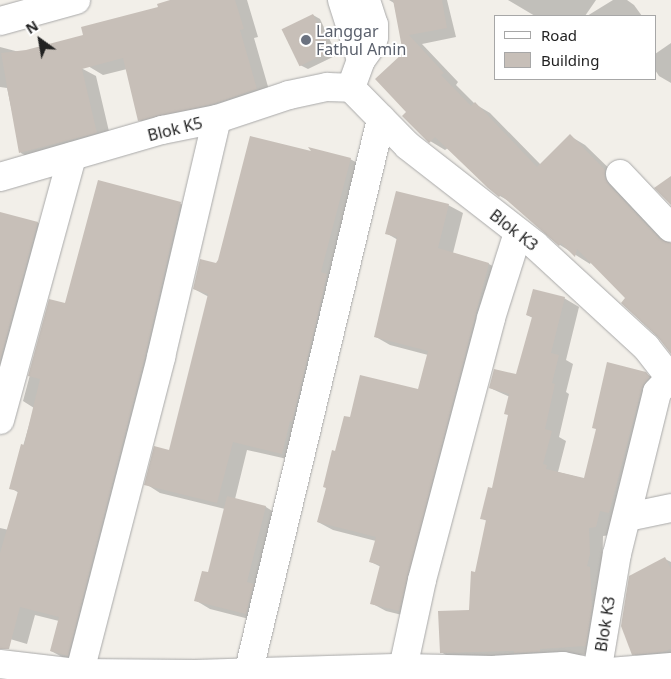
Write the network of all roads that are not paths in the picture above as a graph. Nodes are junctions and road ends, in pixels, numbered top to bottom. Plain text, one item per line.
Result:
1 (76, 0) edge
2 (342, 0) edge
3 (366, 0) edge
4 (0, 21) edge
5 (361, 60) junction
6 (351, 88) junction
7 (216, 119) junction
8 (381, 119) junction
9 (72, 157) junction
10 (620, 174) dead end
11 (0, 177) edge
12 (671, 228) edge
13 (518, 233) junction
14 (670, 379) edge
15 (0, 420) edge
16 (671, 508) edge
17 (628, 517) junction
18 (0, 664) edge
19 (671, 667) edge
20 (403, 668) junction
21 (597, 673) junction
22 (248, 674) junction
23 (78, 676) edge

1 - 4 street
2 - 5 street
3 - 5 street
5 - 6 street
6 - 7 street, Blok K5
6 - 8 street, Blok K3
7 - 9 street, Blok K5
7 - 23 street
8 - 13 street, Blok K3
8 - 22 street
9 - 11 street, Blok K5
9 - 15 street
10 - 12 street
13 - 14 street, Blok K3
13 - 20 street
14 - 17 street, Blok K3
16 - 17 street
17 - 21 street, Blok K3
18 - 23 street
19 - 21 street
20 - 21 street
20 - 22 street
22 - 23 street

